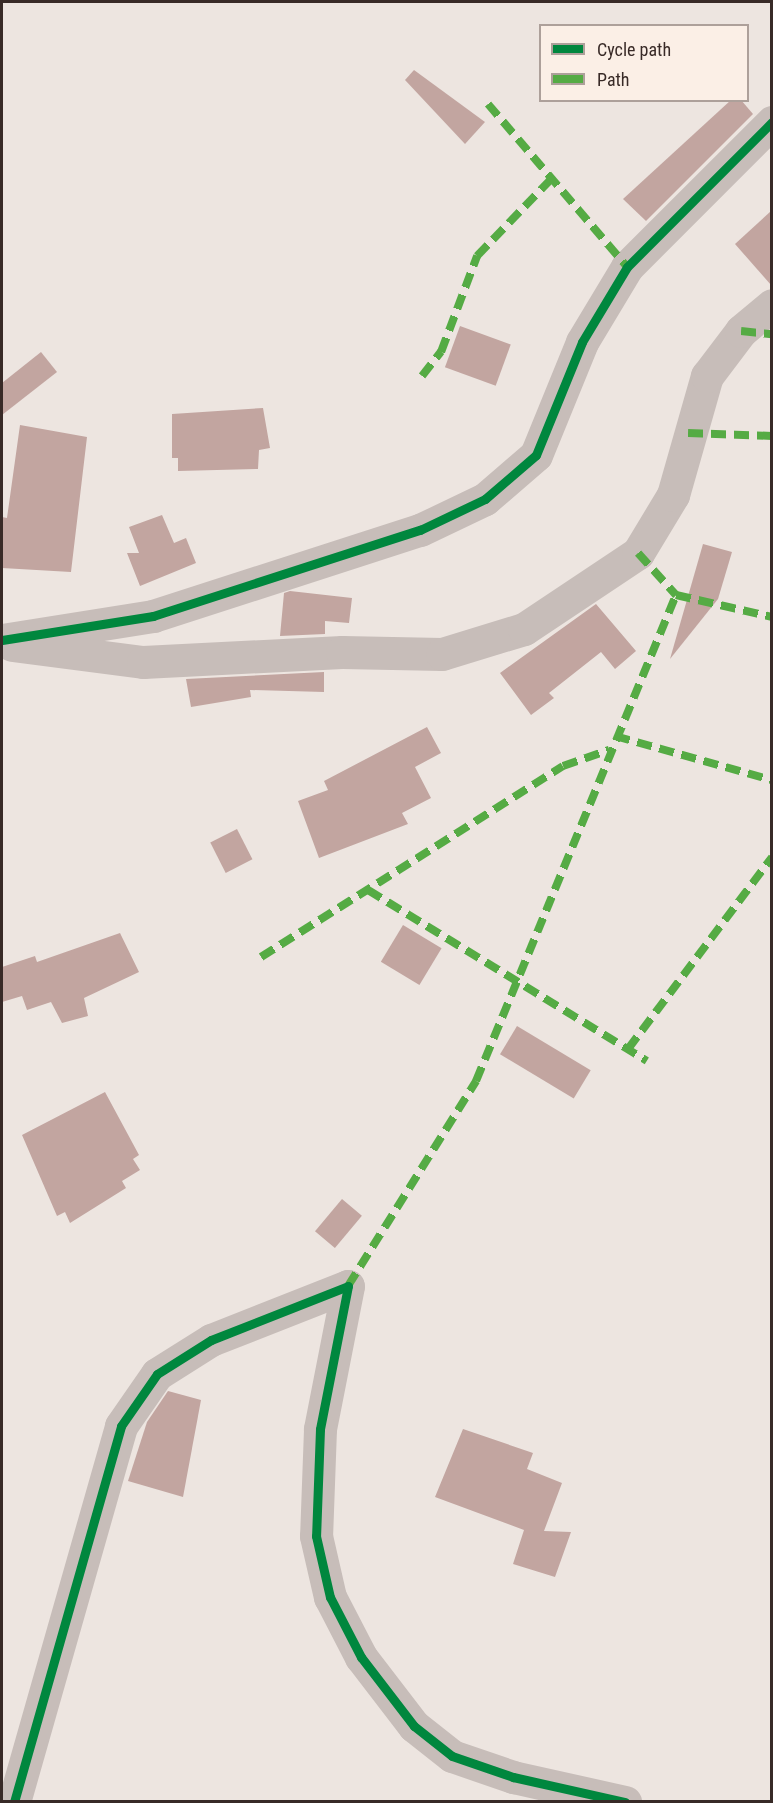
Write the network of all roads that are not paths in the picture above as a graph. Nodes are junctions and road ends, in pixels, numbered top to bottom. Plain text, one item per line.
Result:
1 (771, 122) edge
2 (771, 305) edge
3 (2, 641) edge
4 (14, 1802) edge
5 (625, 1802) edge

1 - 3 street
2 - 3 street
4 - 5 street

